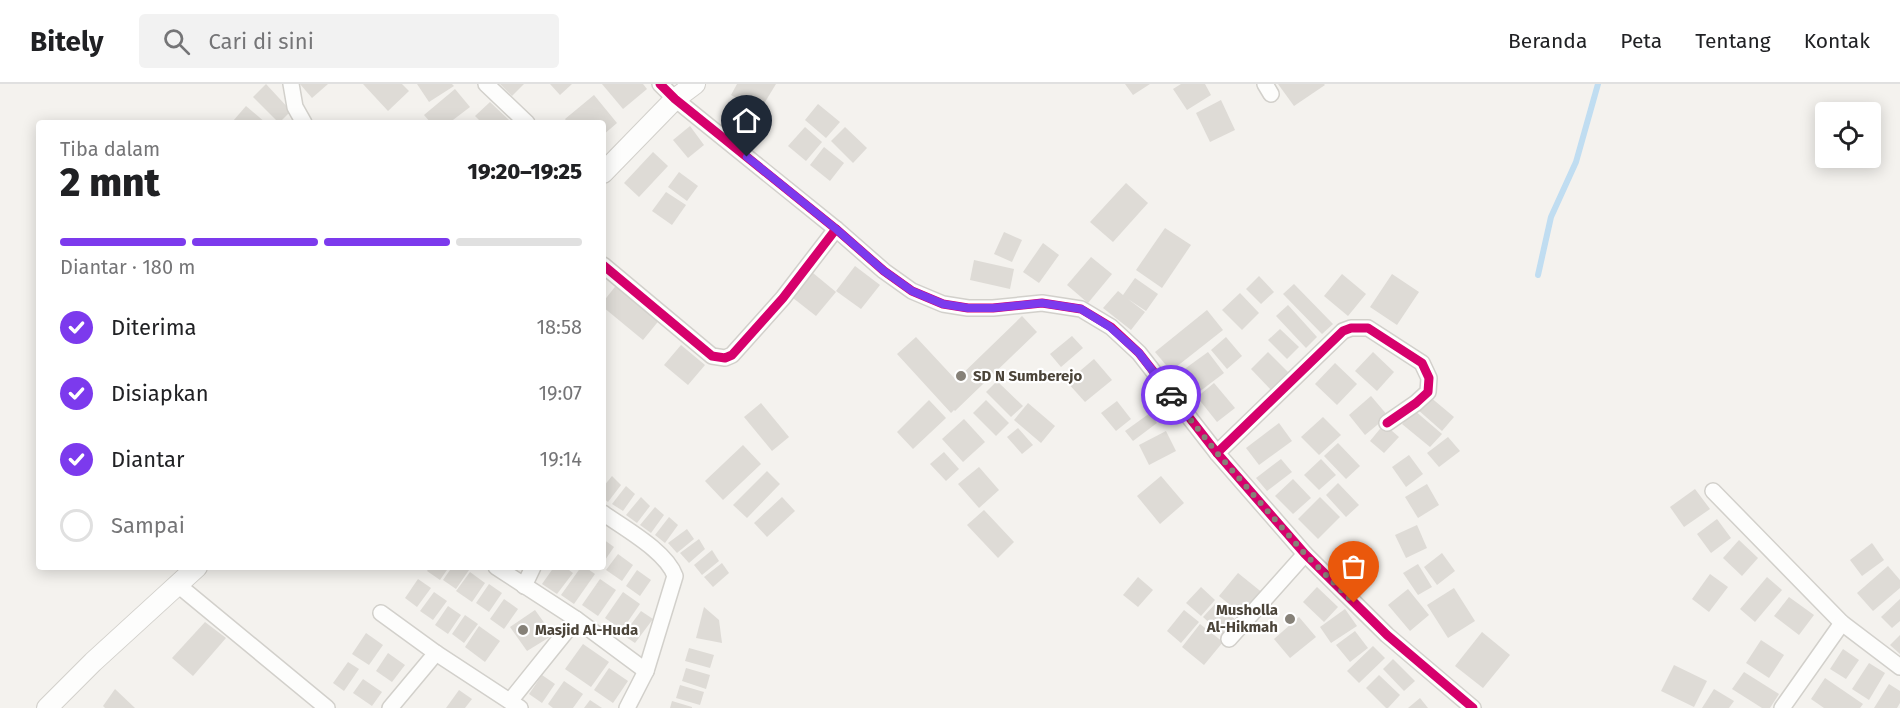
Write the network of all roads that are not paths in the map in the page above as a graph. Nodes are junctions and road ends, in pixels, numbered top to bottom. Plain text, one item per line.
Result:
1 (291, 84) edge
2 (486, 84) edge
3 (660, 84) edge
4 (695, 84) edge
5 (675, 99) junction
6 (302, 120) edge
7 (524, 120) edge
8 (606, 170) edge
9 (836, 229) junction
10 (606, 268) edge
11 (1387, 423) dead end
12 (1217, 453) junction
13 (1713, 490) dead end
14 (606, 515) edge
15 (1305, 554) junction
16 (194, 570) edge
17 (500, 570) edge
18 (532, 570) edge
19 (178, 585) junction
20 (524, 586) junction
21 (381, 613) dead end
22 (576, 619) junction
23 (1842, 623) junction
24 (1229, 639) dead end
25 (436, 653) junction
26 (1900, 667) edge
27 (646, 670) junction
28 (515, 704) edge
29 (47, 708) edge
30 (327, 708) edge
31 (390, 708) edge
32 (627, 708) edge
33 (1473, 708) edge
34 (1782, 708) edge

1 - 6 street
2 - 7 street
3 - 5 street
4 - 5 street
5 - 8 street
5 - 9 street
9 - 10 street
9 - 12 street
11 - 12 street
12 - 15 street
13 - 23 street
14 - 27 street
15 - 24 street
15 - 33 street
16 - 19 street
17 - 20 street
18 - 20 street
19 - 29 street
19 - 30 street
20 - 22 street
21 - 25 street
22 - 27 street
22 - 28 street
23 - 26 street
23 - 34 street
25 - 28 street
25 - 31 street
27 - 32 street

